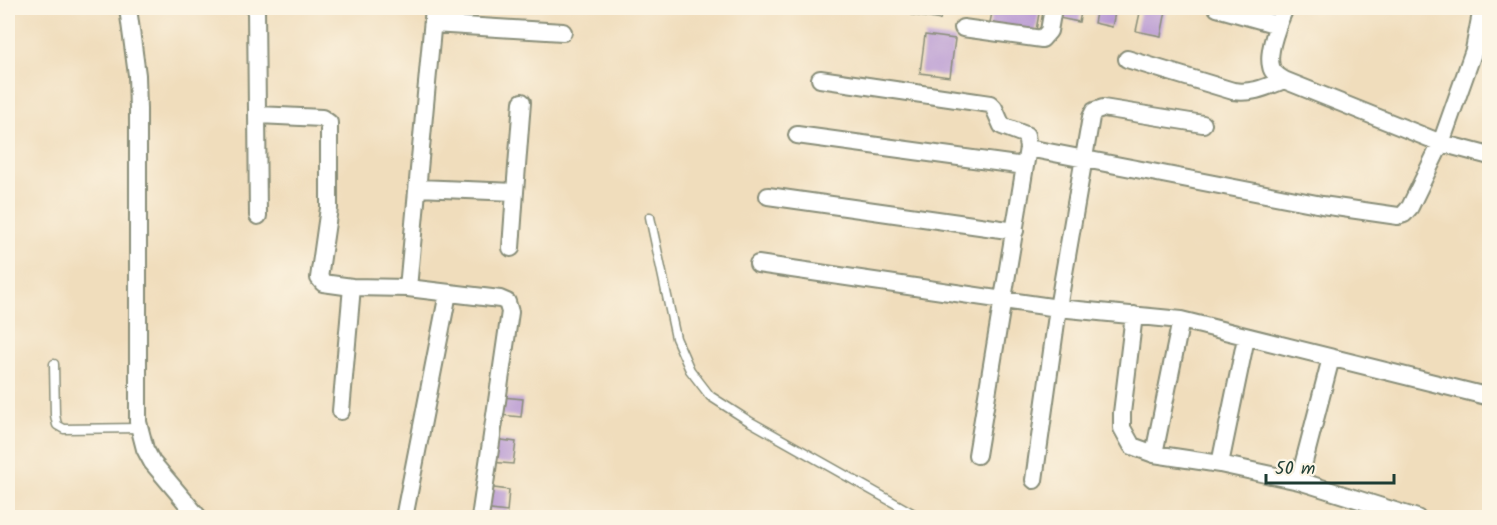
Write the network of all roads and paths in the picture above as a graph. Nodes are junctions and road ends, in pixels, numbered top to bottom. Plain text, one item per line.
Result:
1 (128, 8) edge
2 (256, 8) edge
3 (1053, 8) edge
4 (1217, 8) edge
5 (1285, 8) edge
6 (1482, 8) edge
7 (434, 16) edge
8 (1278, 25) junction
9 (963, 28) dead end
10 (563, 32) dead end
11 (1127, 59) dead end
12 (820, 79) dead end
13 (1284, 80) junction
14 (522, 102) dead end
15 (258, 115) junction
16 (1203, 124) dead end
17 (797, 135) dead end
18 (1441, 143) junction
19 (1028, 148) junction
20 (1490, 156) edge
21 (1085, 159) junction
22 (1025, 166) junction
23 (418, 188) junction
24 (515, 192) junction
25 (768, 196) dead end
26 (258, 216) dead end
27 (650, 217) dead end
28 (1015, 231) junction
29 (511, 248) dead end
30 (758, 264) dead end
31 (352, 287) junction
32 (408, 288) junction
33 (448, 293) junction
34 (1002, 298) junction
35 (1058, 308) junction
36 (1134, 315) junction
37 (1181, 320) junction
38 (1246, 338) junction
39 (1331, 358) junction
40 (54, 364) dead end
41 (1490, 397) edge
42 (341, 411) dead end
43 (140, 428) junction
44 (1154, 454) junction
45 (977, 455) dead end
46 (1220, 464) junction
47 (1034, 480) dead end
48 (1299, 481) junction
49 (1416, 517) edge
50 (199, 518) edge
51 (404, 518) edge
52 (480, 518) edge
53 (921, 518) edge

1 - 43 street
2 - 15 street
3 - 9 street
4 - 8 street
5 - 8 street
6 - 18 street
7 - 10 street
7 - 23 street
8 - 13 street
11 - 13 street
12 - 19 street
13 - 18 street
14 - 24 street
15 - 26 street
15 - 31 street
16 - 21 street
17 - 22 street
18 - 20 street
18 - 21 street
19 - 21 street
19 - 22 street
21 - 35 street
22 - 28 street
23 - 24 street
23 - 32 street
24 - 29 street
25 - 28 street
27 - 53 lane
28 - 34 street
30 - 34 street
31 - 32 street
31 - 42 street
32 - 33 street
33 - 51 street
33 - 52 street
34 - 35 street
34 - 45 street
35 - 36 street
35 - 47 street
36 - 37 street
36 - 44 street
37 - 38 street
37 - 44 street
38 - 39 street
38 - 46 street
39 - 41 street
39 - 48 street
40 - 43 lane
43 - 50 street
44 - 46 street
46 - 48 street
48 - 49 street

